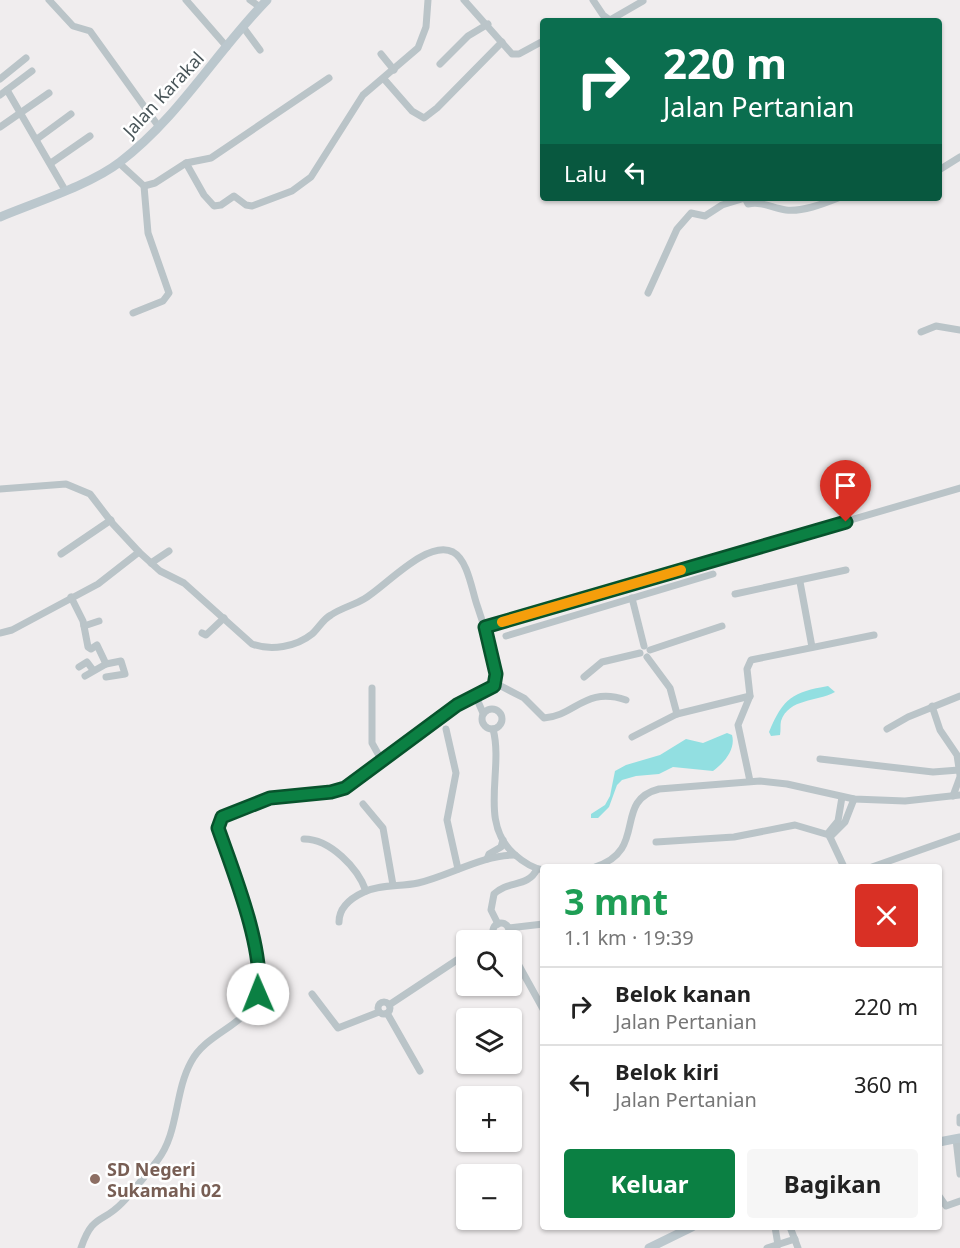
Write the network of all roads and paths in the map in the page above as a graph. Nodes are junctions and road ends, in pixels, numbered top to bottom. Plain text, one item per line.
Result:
1 (49, 0) edge
2 (186, 0) edge
3 (250, 0) edge
4 (428, 0) edge
5 (464, 0) edge
6 (593, 0) edge
7 (643, 2) dead end
8 (263, 4) edge
9 (607, 18) edge
10 (614, 18) edge
11 (488, 24) junction
12 (243, 27) junction
13 (502, 42) junction
14 (540, 43) edge
15 (227, 47) junction
16 (260, 50) dead end
17 (381, 54) dead end
18 (26, 58) dead end
19 (440, 64) dead end
20 (394, 70) junction
21 (32, 71) dead end
22 (329, 78) dead end
23 (0, 79) edge
24 (384, 79) junction
25 (7, 90) junction
26 (49, 93) dead end
27 (0, 95) edge
28 (19, 113) junction
29 (70, 114) dead end
30 (0, 127) edge
31 (159, 127) junction
32 (90, 136) dead end
33 (37, 139) junction
34 (960, 157) edge
35 (186, 162) junction
36 (51, 163) junction
37 (119, 163) junction
38 (942, 168) edge
39 (144, 186) junction
40 (64, 190) junction
41 (735, 201) edge
42 (746, 201) edge
43 (830, 201) edge
44 (0, 217) edge
45 (648, 293) dead end
46 (133, 313) dead end
47 (960, 330) edge
48 (921, 332) dead end
49 (960, 488) edge
50 (0, 489) edge
51 (111, 520) junction
52 (169, 551) dead end
53 (139, 552) junction
54 (61, 554) dead end
55 (152, 563) junction
56 (846, 570) dead end
57 (713, 574) dead end
58 (800, 582) junction
59 (735, 594) dead end
60 (71, 597) junction
61 (632, 598) junction
62 (224, 618) junction
63 (99, 621) dead end
64 (84, 626) junction
65 (722, 626) dead end
66 (485, 627) junction
67 (0, 633) edge
68 (202, 633) dead end
69 (874, 635) dead end
70 (506, 636) dead end
71 (812, 647) junction
72 (645, 652) junction
73 (106, 664) junction
74 (79, 667) dead end
75 (93, 670) junction
76 (85, 676) dead end
77 (106, 677) dead end
78 (584, 677) dead end
79 (495, 683) junction
80 (372, 688) dead end
81 (486, 692) junction
82 (750, 696) junction
83 (960, 696) edge
84 (476, 697) junction
85 (626, 700) dead end
86 (932, 706) junction
87 (491, 708) junction
88 (483, 713) junction
89 (677, 714) junction
90 (447, 729) dead end
91 (493, 729) junction
92 (887, 729) dead end
93 (632, 737) dead end
94 (959, 754) edge
95 (820, 759) dead end
96 (382, 761) junction
97 (960, 774) edge
98 (750, 781) junction
99 (956, 796) edge
100 (842, 797) junction
101 (854, 799) junction
102 (363, 804) dead end
103 (829, 836) junction
104 (960, 836) edge
105 (304, 839) dead end
106 (503, 840) junction
107 (656, 842) dead end
108 (515, 855) junction
109 (487, 859) junction
110 (604, 864) edge
111 (843, 864) edge
112 (881, 864) edge
113 (458, 869) junction
114 (540, 869) edge
115 (393, 885) junction
116 (366, 891) junction
117 (339, 922) dead end
118 (498, 924) junction
119 (540, 924) edge
120 (509, 928) joint
121 (494, 930) edge
122 (456, 961) edge
123 (522, 970) edge
124 (312, 994) dead end
125 (540, 1003) edge
126 (389, 1005) junction
127 (379, 1012) junction
128 (387, 1013) junction
129 (420, 1071) dead end
130 (960, 1117) edge
131 (960, 1124) edge
132 (958, 1138) edge
133 (942, 1141) edge
134 (960, 1174) edge
135 (942, 1200) edge
136 (960, 1201) edge
137 (686, 1230) edge
138 (776, 1230) edge
139 (791, 1230) edge
140 (795, 1239) junction
141 (778, 1245) junction
142 (81, 1248) edge
143 (649, 1248) edge
144 (767, 1248) edge
145 (798, 1248) edge

1 - 31 street
2 - 15 street
3 - 8 street
4 - 20 street
5 - 11 street
6 - 9 street
7 - 10 street
8 - 12 main road, Jalan Karakal
11 - 13 street
11 - 19 street
12 - 15 main road, Jalan Karakal
12 - 16 street
13 - 14 street
13 - 24 street
15 - 31 main road, Jalan Karakal
17 - 20 street
18 - 23 street
20 - 24 street
21 - 25 street
22 - 35 street
24 - 35 street
25 - 27 street
25 - 28 street
26 - 28 street
28 - 30 street
28 - 33 street
29 - 33 street
31 - 37 main road, Jalan Karakal
32 - 36 street
33 - 36 street
34 - 38 street
35 - 39 street
36 - 40 street
37 - 39 street
37 - 40 main road, Jalan Karakal
39 - 46 street
40 - 44 main road, Jalan Karakal
41 - 45 street
42 - 43 street
47 - 48 street
49 - 66 street
50 - 51 street
51 - 53 street
51 - 54 street
52 - 55 street
53 - 55 street
53 - 60 street
55 - 62 street
56 - 58 street
57 - 61 street
58 - 59 street
58 - 71 street
60 - 64 street
60 - 67 street
61 - 70 street
61 - 72 street
62 - 66 street
62 - 68 street
63 - 64 street
64 - 73 street
65 - 72 street
66 - 79 street
69 - 71 street
71 - 82 street
72 - 78 street
72 - 89 street
73 - 75 street
73 - 77 street
74 - 75 street
75 - 76 street
79 - 81 street
79 - 85 street
80 - 96 street
81 - 84 street
81 - 87 street
82 - 89 street
82 - 98 street
83 - 86 street
84 - 88 street
84 - 96 street
86 - 92 street
86 - 94 street
87 - 88 street
87 - 91 street
88 - 91 street
89 - 93 street
90 - 113 street
91 - 106 street
94 - 97 street
95 - 97 street
96 - 142 street
97 - 99 street
98 - 100 street
98 - 110 street
99 - 101 street
100 - 101 street
100 - 103 street
101 - 103 street
102 - 115 street
103 - 107 street
103 - 111 street
104 - 112 street
105 - 116 street
106 - 108 street
106 - 109 street
108 - 109 street
108 - 114 street
109 - 113 street
113 - 115 street
114 - 118 street
115 - 116 street
116 - 117 street
118 - 120 street
118 - 121 street
119 - 120 street
122 - 126 street
123 - 125 street
124 - 127 street
126 - 127 street
126 - 128 street
127 - 128 street
128 - 129 street
130 - 131 street
132 - 133 main road
132 - 134 street
135 - 136 street
137 - 143 main road
138 - 141 street
139 - 140 street
140 - 141 street
140 - 145 street
141 - 144 street

